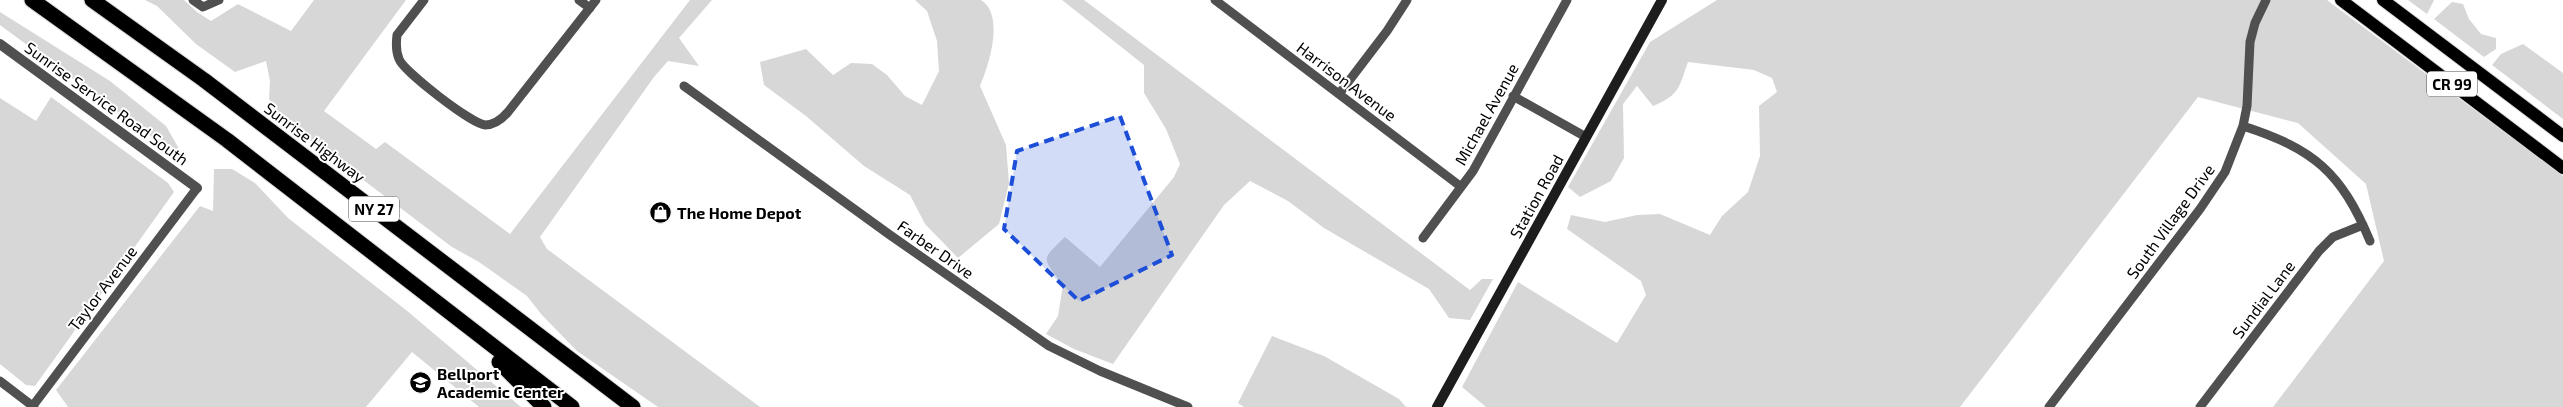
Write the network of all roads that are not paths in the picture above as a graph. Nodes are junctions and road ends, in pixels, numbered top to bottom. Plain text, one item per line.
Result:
1 (32, 0) edge
2 (92, 0) edge
3 (219, 0) edge
4 (424, 0) edge
5 (579, 0) edge
6 (596, 0) edge
7 (1215, 0) edge
8 (1407, 0) edge
9 (1567, 0) edge
10 (1662, 0) edge
11 (2266, 0) edge
12 (2341, 0) edge
13 (2383, 0) edge
14 (196, 3) edge
15 (590, 8) junction
16 (0, 44) edge
17 (684, 86) dead end
18 (1339, 94) junction
19 (1513, 96) junction
20 (2243, 126) junction
21 (2563, 136) edge
22 (1586, 137) junction
23 (2563, 168) edge
24 (1460, 186) junction
25 (196, 188) joint
26 (2363, 225) junction
27 (1422, 238) dead end
28 (2370, 241) dead end
29 (390, 267) junction
30 (0, 381) edge
31 (33, 407) edge
32 (544, 407) edge
33 (572, 407) edge
34 (634, 407) edge
35 (1188, 407) edge
36 (1437, 407) edge
37 (2050, 407) edge
38 (2200, 407) edge

1 - 29 highway, NY 27
2 - 34 highway, Sunrise Highway / NY 27
3 - 14 street
4 - 15 street
5 - 15 street
6 - 15 street
7 - 18 street, Harrison Avenue
8 - 18 street
9 - 19 street, Michael Avenue
10 - 22 main road, Station Road
11 - 20 street, South Village Drive
12 - 23 main road, CR 99
13 - 21 main road, CR 99
16 - 25 street, Sunrise Service Road South
17 - 35 street, Farber Drive
18 - 24 street, Harrison Avenue
19 - 22 street
19 - 24 street, Michael Avenue
20 - 26 street
20 - 37 street, South Village Drive
22 - 36 main road, Station Road
24 - 27 street, Michael Avenue
25 - 31 street, Taylor Avenue
26 - 28 street
26 - 38 street, Sundial Lane
29 - 32 highway
29 - 33 highway, NY 27
30 - 31 street

